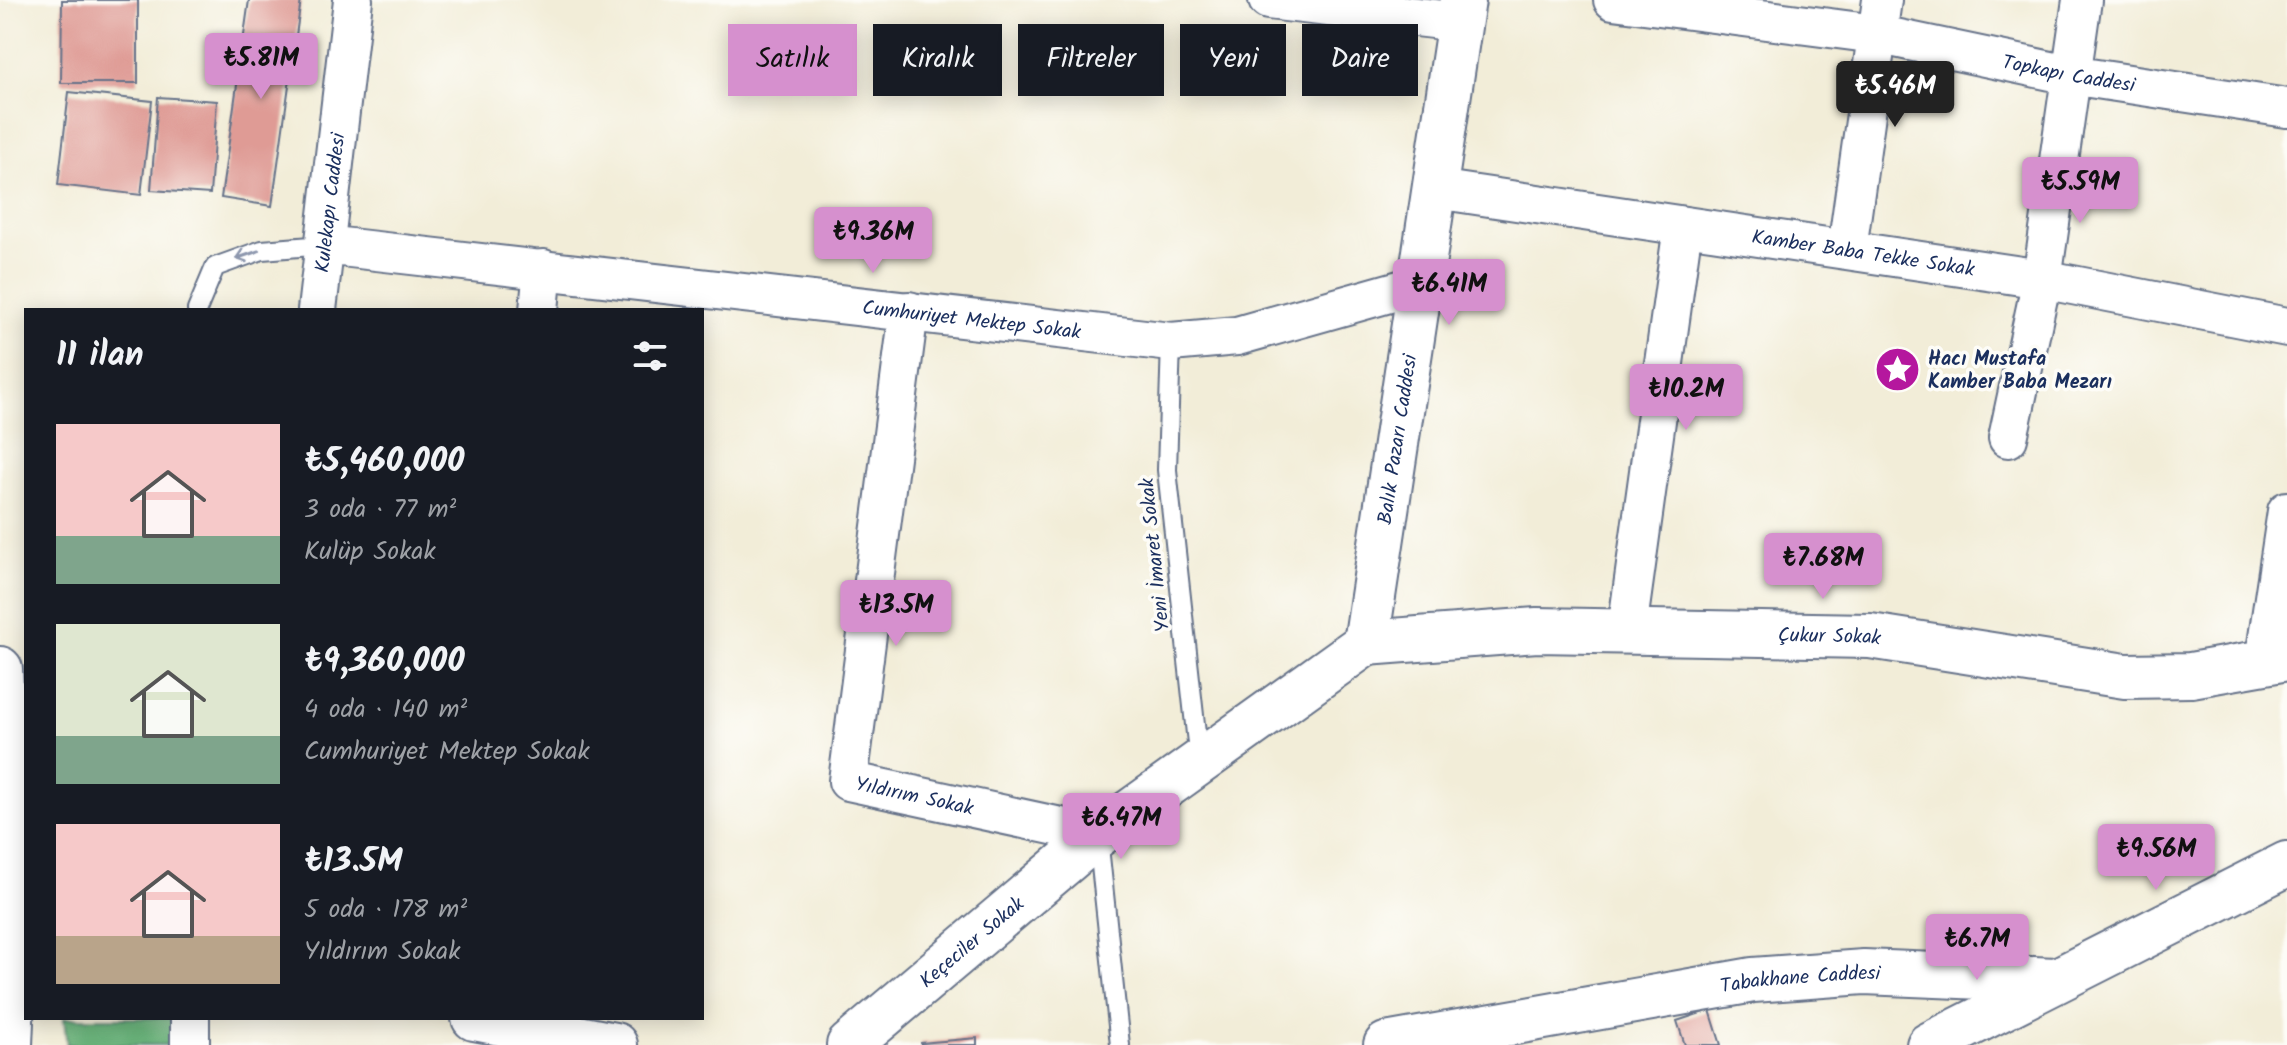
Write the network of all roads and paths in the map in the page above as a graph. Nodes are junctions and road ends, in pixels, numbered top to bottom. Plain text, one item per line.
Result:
1 (353, 0) edge
2 (1268, 0) edge
3 (1613, 0) edge
4 (2082, 0) edge
5 (1673, 4) edge
6 (1462, 11) edge
7 (1879, 17) edge
8 (2070, 75) junction
9 (2287, 108) edge
10 (1436, 189) junction
11 (1683, 226) junction
12 (324, 245) junction
13 (1847, 249) junction
14 (543, 269) junction
15 (2042, 279) junction
16 (1421, 284) junction
17 (198, 308) edge
18 (317, 308) edge
19 (539, 308) edge
20 (909, 311) junction
21 (2287, 327) edge
22 (1171, 342) junction
23 (2008, 438) dead end
24 (2287, 511) edge
25 (1627, 630) junction
26 (1366, 643) junction
27 (2276, 661) edge
28 (0, 669) edge
29 (1200, 762) junction
30 (1098, 835) junction
31 (2287, 864) edge
32 (10, 952) edge
33 (2056, 980) junction
34 (190, 1020) edge
35 (484, 1020) edge
36 (10, 1045) edge
37 (190, 1045) edge
38 (615, 1045) edge
39 (849, 1045) edge
40 (1120, 1045) edge
41 (1386, 1045) edge
42 (1929, 1045) edge

1 - 12 street, Kulekapı Caddesi
2 - 6 street
3 - 5 street, Topkapı Caddesi
4 - 8 street
5 - 7 street, Topkapı Caddesi
6 - 10 street, Balık Pazarı Caddesi
7 - 8 street, Topkapı Caddesi
7 - 13 street
8 - 9 street, Topkapı Caddesi
8 - 15 street
10 - 11 street, Kamber Baba Tekke Sokak
10 - 16 street, Balık Pazarı Caddesi
11 - 13 street, Kamber Baba Tekke Sokak
11 - 25 street
12 - 14 street, Cumhuriyet Mektep Sokak
12 -> 17 lane
12 - 18 street, Kulekapı Caddesi
13 - 15 street, Kamber Baba Tekke Sokak
14 - 19 street
14 - 20 street, Cumhuriyet Mektep Sokak
15 - 21 street, Kamber Baba Tekke Sokak
15 - 23 street
16 - 22 street, Cumhuriyet Mektep Sokak
16 - 26 street, Balık Pazarı Caddesi
20 - 22 street, Cumhuriyet Mektep Sokak
20 - 30 street, Yıldırım Sokak
22 - 29 lane, Yeni İmaret Sokak
24 - 27 street
25 - 26 street, Çukur Sokak
25 - 27 street, Çukur Sokak
26 - 29 street, Keçeciler Sokak
28 - 32 street
29 - 30 street, Keçeciler Sokak
30 - 39 street, Keçeciler Sokak
30 - 40 lane
31 - 33 street, Tabakhane Caddesi
32 - 36 street
33 - 41 street, Tabakhane Caddesi
33 - 42 street
34 - 37 street
35 - 38 street

